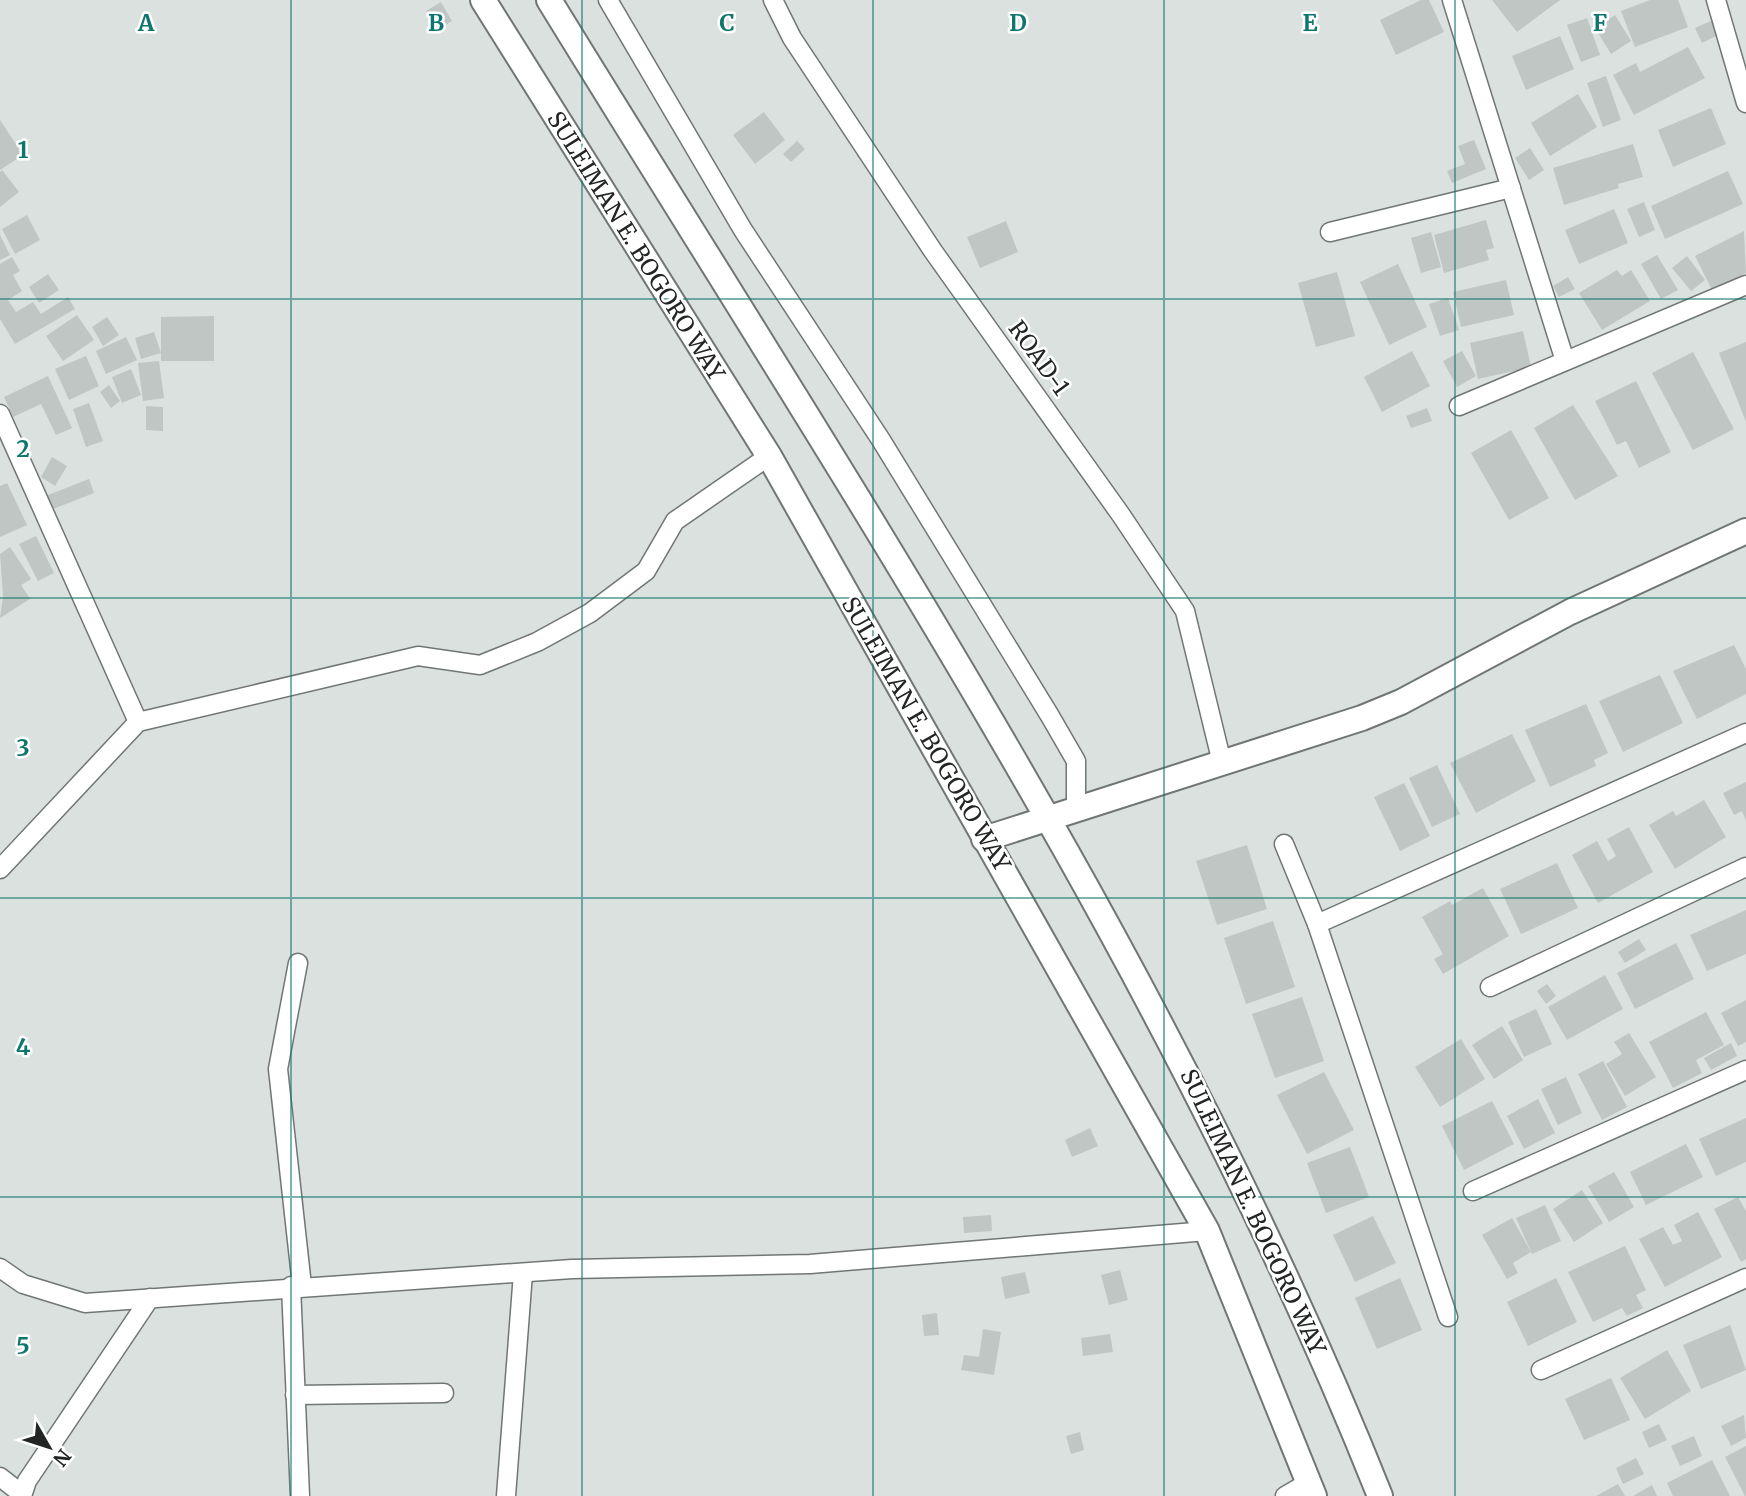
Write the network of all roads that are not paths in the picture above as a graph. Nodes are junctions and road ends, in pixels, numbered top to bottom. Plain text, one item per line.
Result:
1 (483, 0) edge
2 (549, 0) edge
3 (608, 0) edge
4 (773, 0) edge
5 (1452, 0) edge
6 (1716, 0) edge
7 (1746, 103) edge
8 (1511, 188) junction
9 (1330, 232) dead end
10 (1746, 285) edge
11 (1565, 361) junction
12 (1459, 406) dead end
13 (0, 414) edge
14 (769, 456) junction
15 (1746, 531) edge
16 (138, 722) junction
17 (1746, 733) edge
18 (1222, 763) junction
19 (1076, 810) junction
20 (1049, 819) junction
21 (984, 839) junction
22 (1284, 844) dead end
23 (1746, 867) edge
24 (0, 869) edge
25 (1317, 924) junction
26 (298, 963) dead end
27 (1490, 987) dead end
28 (1746, 1070) edge
29 (1473, 1191) dead end
30 (1207, 1231) junction
31 (0, 1269) edge
32 (523, 1273) junction
33 (1746, 1278) edge
34 (297, 1286) junction
35 (150, 1298) junction
36 (1448, 1317) dead end
37 (1541, 1370) dead end
38 (444, 1393) dead end
39 (295, 1395) junction
40 (0, 1477) edge
41 (1311, 1489) edge
42 (22, 1495) edge
43 (300, 1496) edge
44 (506, 1496) edge
45 (1285, 1496) edge
46 (1380, 1496) edge

1 - 14 street, SULEIMAN E. BOGORO WAY
2 - 20 street, SULEIMAN E. BOGORO WAY
3 - 19 street
4 - 18 street, ROAD-1
5 - 8 street
6 - 7 street
8 - 9 street
8 - 11 street
10 - 11 street
11 - 12 street
13 - 16 street
14 - 16 street
14 - 21 street, SULEIMAN E. BOGORO WAY
15 - 18 street
16 - 24 street
17 - 25 street
18 - 19 street
19 - 20 street
20 - 21 street
20 - 46 street, SULEIMAN E. BOGORO WAY
21 - 30 street, SULEIMAN E. BOGORO WAY
22 - 25 street
23 - 27 street
25 - 36 street
26 - 34 street
28 - 29 street
30 - 32 street
30 - 41 street, SULEIMAN E. BOGORO WAY
31 - 35 street
32 - 34 street
32 - 44 street
33 - 37 street
34 - 35 street
34 - 39 street
35 - 42 street
38 - 39 street
39 - 43 street
40 - 42 street
41 - 45 street

